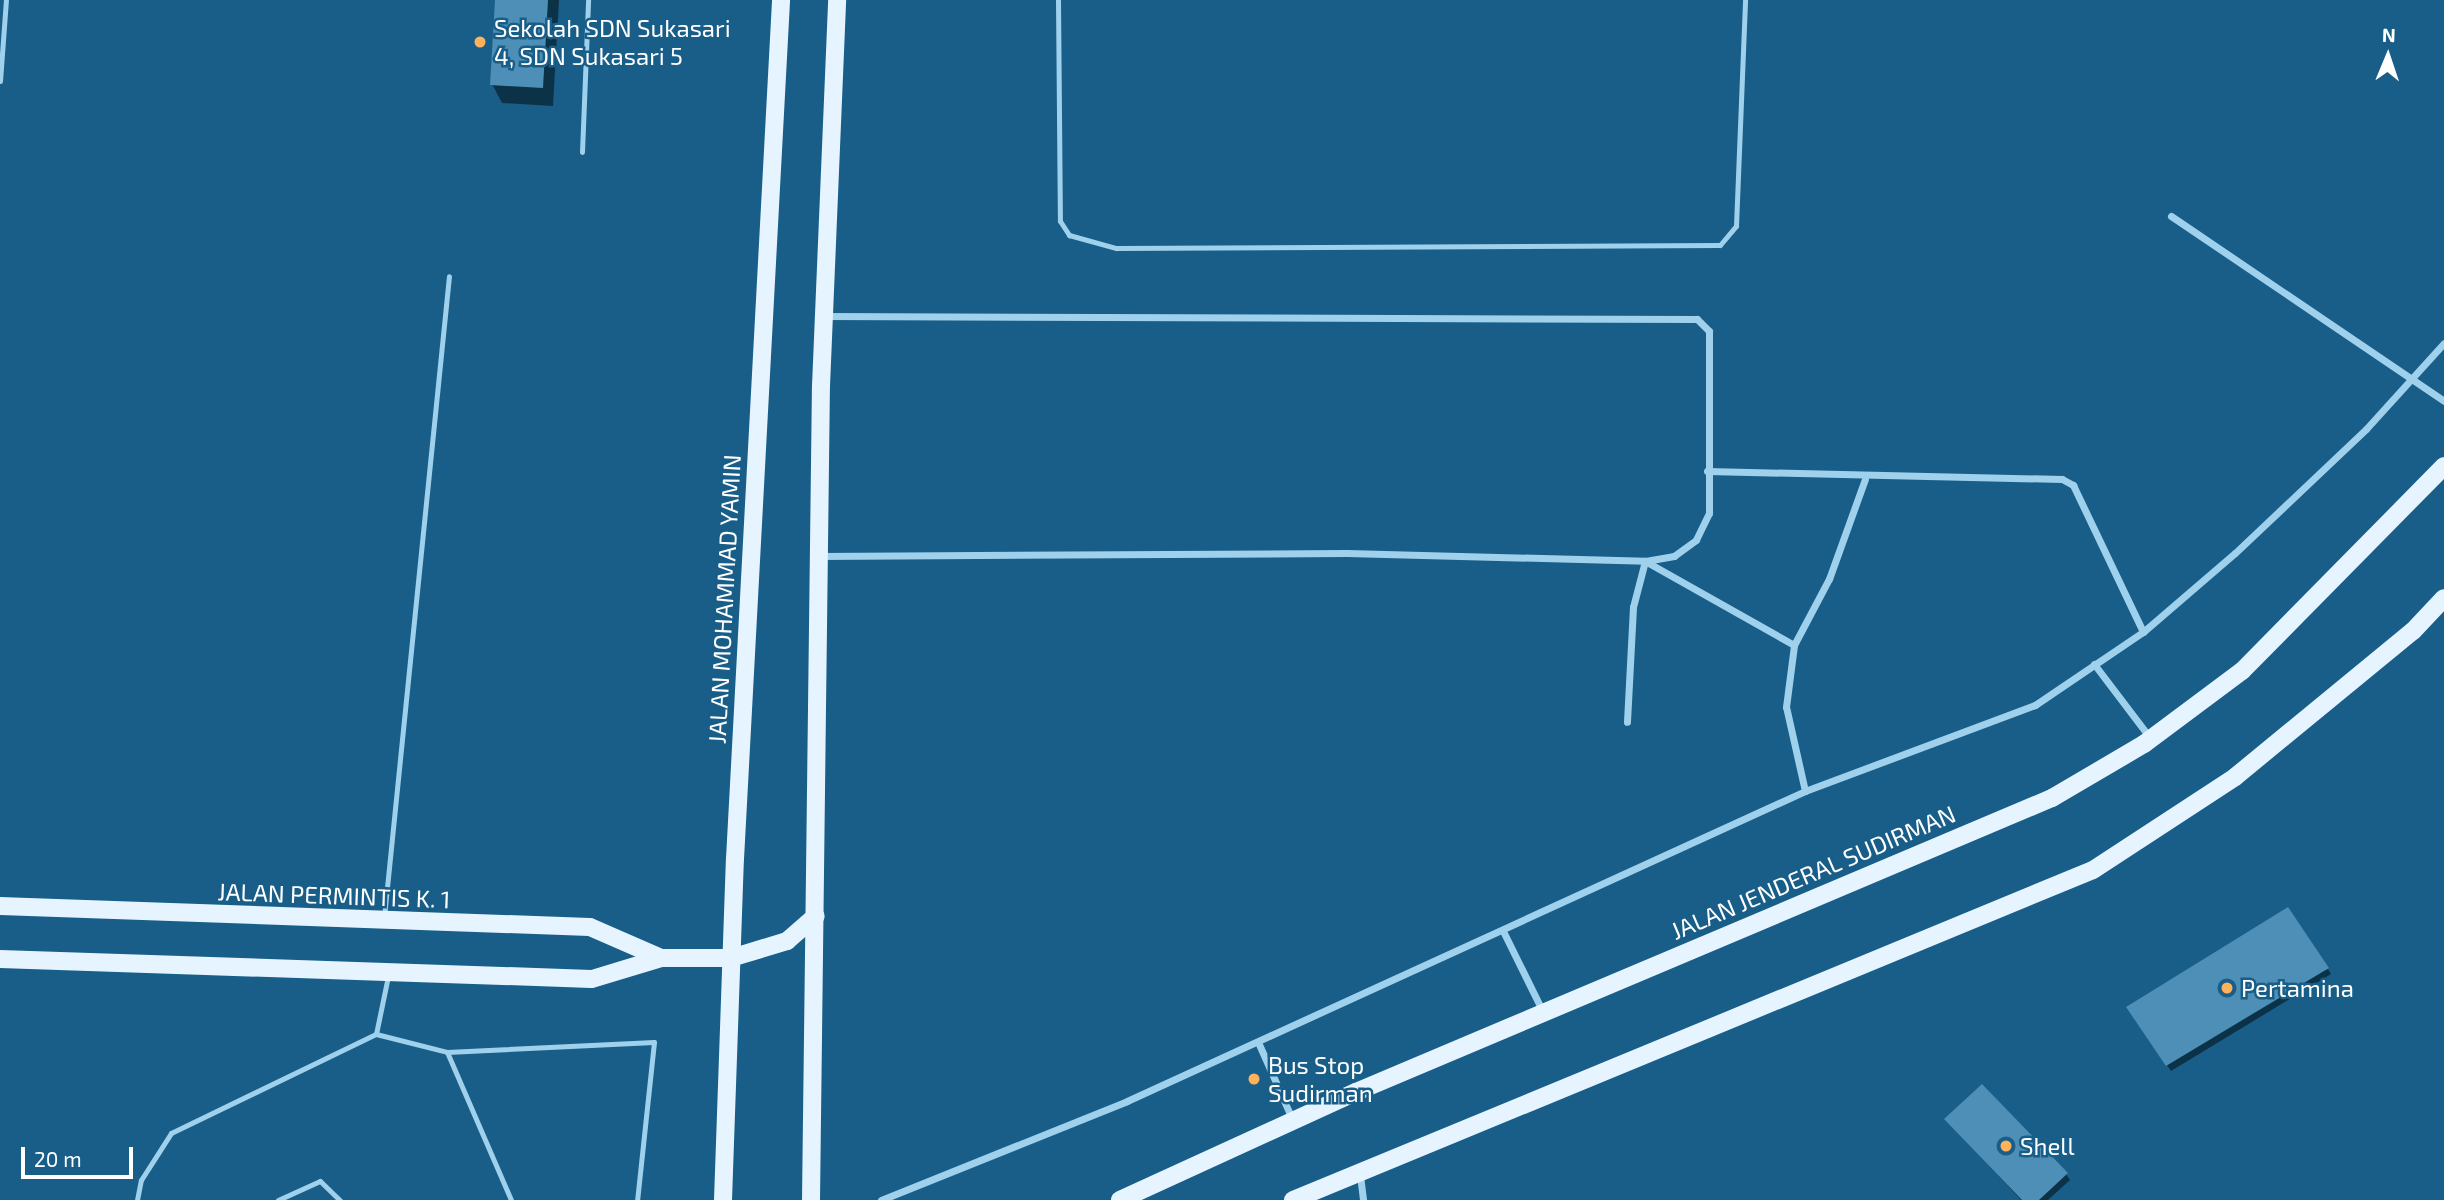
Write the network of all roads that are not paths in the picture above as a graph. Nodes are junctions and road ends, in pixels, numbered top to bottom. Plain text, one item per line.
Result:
1 (6, 0) edge
2 (588, 0) edge
3 (781, 0) edge
4 (836, 0) edge
5 (1058, 0) edge
6 (1745, 0) edge
7 (0, 81) edge
8 (582, 152) dead end
9 (2171, 216) dead end
10 (449, 276) dead end
11 (824, 316) junction
12 (2444, 343) edge
13 (2410, 380) junction
14 (2444, 401) edge
15 (2444, 466) edge
16 (1707, 471) junction
17 (1865, 479) junction
18 (818, 556) junction
19 (1645, 561) junction
20 (2444, 598) edge
21 (2143, 632) junction
22 (1794, 645) junction
23 (2094, 664) junction
24 (1627, 722) dead end
25 (2152, 739) junction
26 (1805, 792) junction
27 (0, 906) edge
28 (816, 916) junction
29 (383, 923) junction
30 (1503, 931) junction
31 (661, 958) junction
32 (731, 958) junction
33 (0, 959) edge
34 (389, 973) junction
35 (1544, 1013) junction
36 (376, 1034) junction
37 (1258, 1042) junction
38 (447, 1052) junction
39 (1293, 1121) junction
40 (1360, 1171) junction
41 (137, 1200) edge
42 (278, 1200) edge
43 (340, 1200) edge
44 (511, 1200) edge
45 (637, 1200) edge
46 (723, 1200) edge
47 (811, 1200) edge
48 (881, 1200) edge
49 (1120, 1200) edge
50 (1293, 1200) edge
51 (1363, 1200) edge

1 - 7 lane
2 - 8 lane
3 - 32 main road, JALAN MOHAMMAD YAMIN
4 - 11 main road
5 - 6 lane
9 - 13 street
10 - 29 lane
11 - 16 street
11 - 18 main road
12 - 13 street
13 - 14 street
13 - 21 street
15 - 25 main road, JALAN JENDERAL SUDIRMAN
16 - 17 street
16 - 19 street
17 - 21 street
17 - 22 street
18 - 19 street
18 - 28 main road
19 - 22 street
19 - 24 street
20 - 40 main road
21 - 23 street
22 - 26 street
23 - 25 street
23 - 26 street
25 - 35 main road, JALAN JENDERAL SUDIRMAN
26 - 30 street
27 - 29 main road, JALAN PERMINTIS K. 1
28 - 32 main road, JALAN PERMINTIS K. 1
28 - 47 main road
29 - 31 main road, JALAN PERMINTIS K. 1
30 - 35 street
30 - 37 street
31 - 32 main road, JALAN PERMINTIS K. 1
31 - 34 main road, JALAN PERMINTIS K. 1
32 - 46 main road, JALAN MOHAMMAD YAMIN
33 - 34 main road, JALAN PERMINTIS K. 1
34 - 36 lane
35 - 39 main road, JALAN JENDERAL SUDIRMAN
36 - 38 lane
36 - 41 lane
37 - 39 street
37 - 48 street
38 - 44 lane
38 - 45 lane
39 - 49 main road, JALAN JENDERAL SUDIRMAN
40 - 50 main road
40 - 51 street
42 - 43 lane

